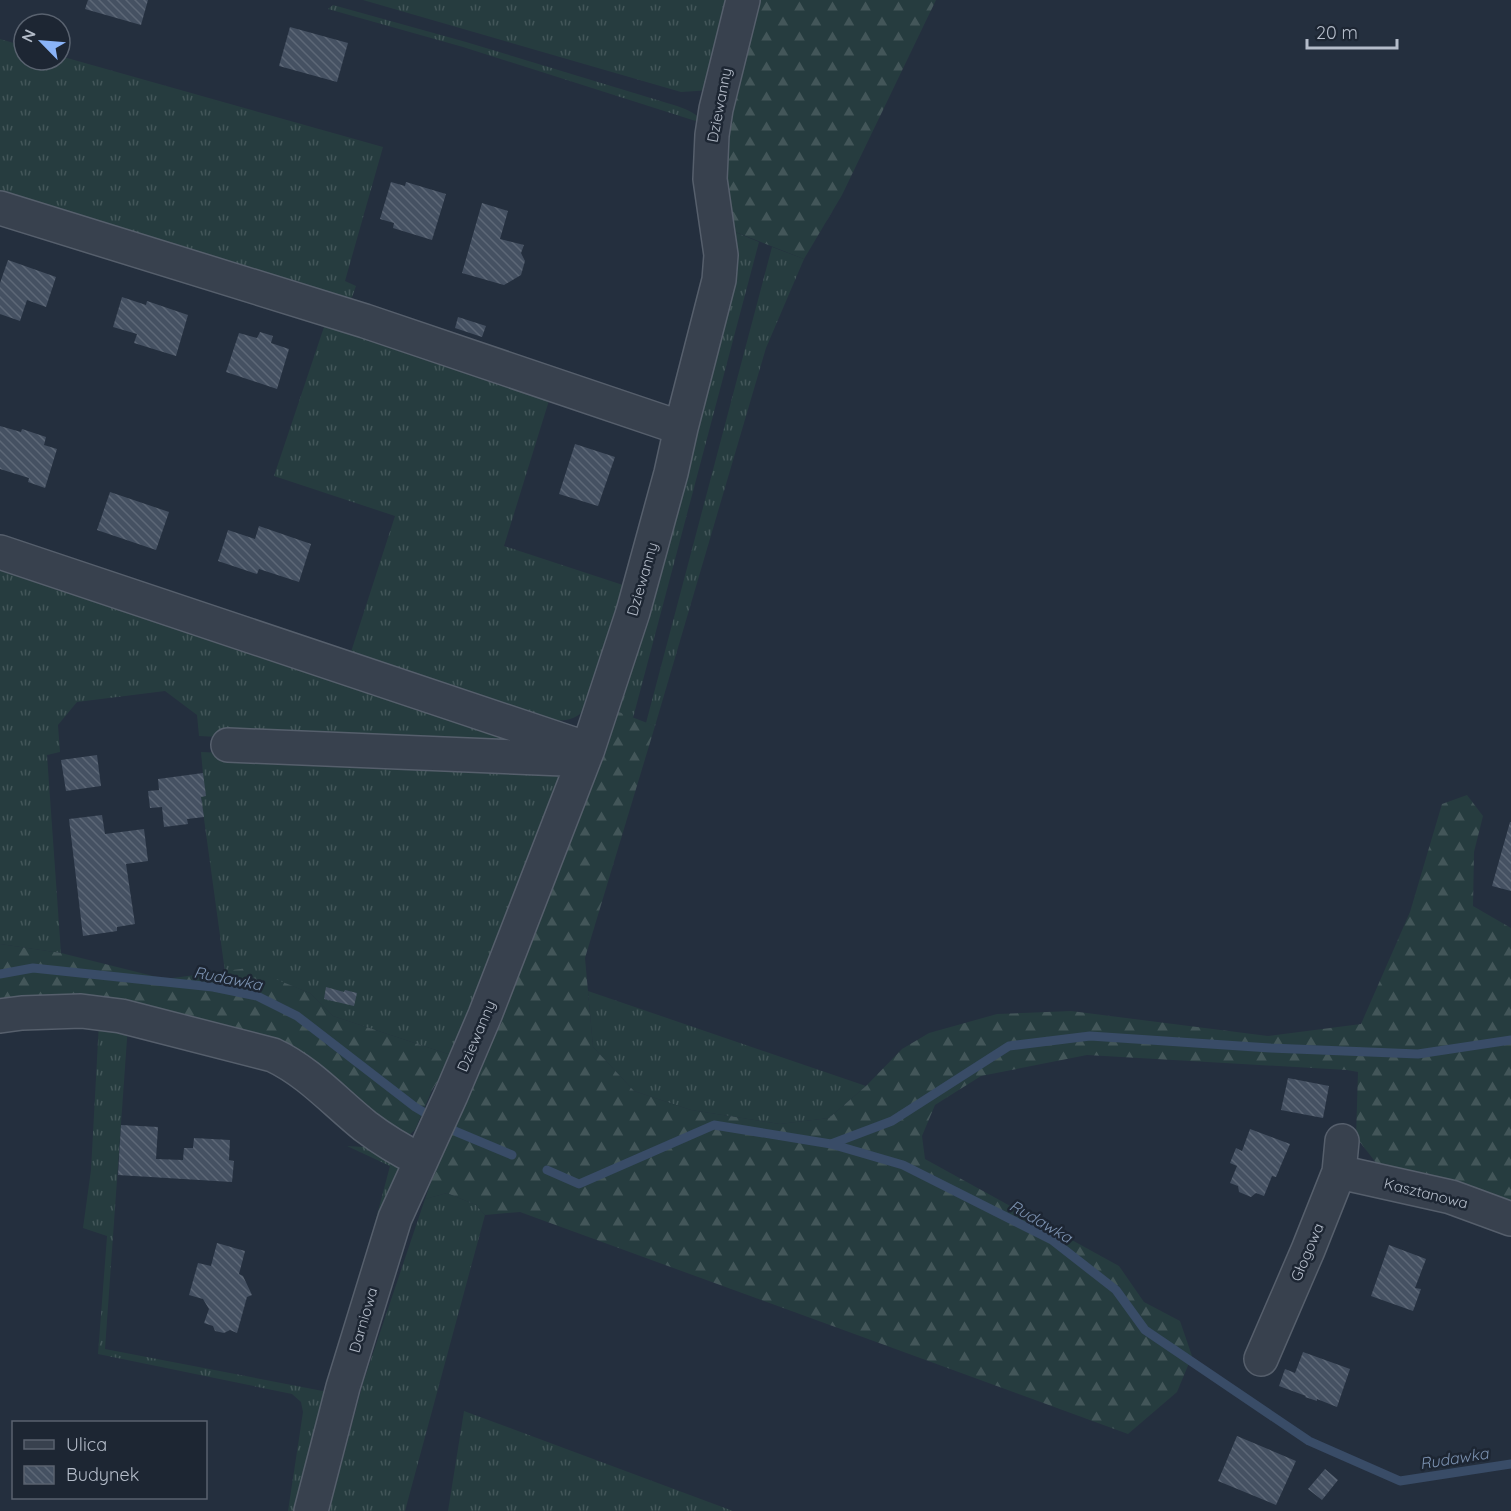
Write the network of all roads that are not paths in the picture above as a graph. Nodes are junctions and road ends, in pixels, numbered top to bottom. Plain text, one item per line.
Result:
1 (743, 0) edge
2 (0, 208) edge
3 (681, 428) junction
4 (0, 552) edge
5 (228, 745) dead end
6 (588, 749) junction
7 (0, 1017) edge
8 (426, 1147) junction
9 (1340, 1157) joint
10 (1511, 1219) edge
11 (1261, 1359) dead end
12 (311, 1511) edge

1 - 3 street, Dziewanny
2 - 3 street
3 - 6 street, Dziewanny
4 - 6 street
5 - 6 street
6 - 8 street, Dziewanny
7 - 8 street
8 - 12 street, Darniowa
9 - 10 street, Kasztanowa
9 - 11 street, Głogowa

